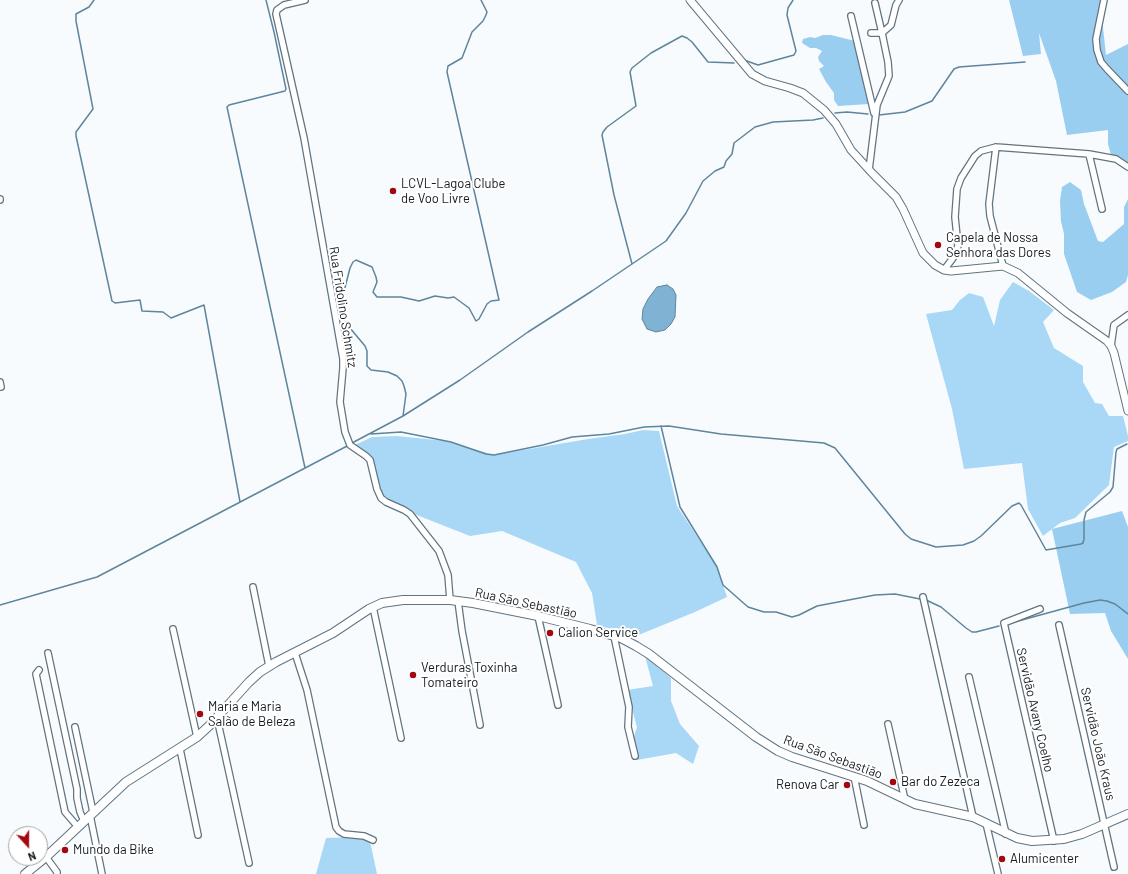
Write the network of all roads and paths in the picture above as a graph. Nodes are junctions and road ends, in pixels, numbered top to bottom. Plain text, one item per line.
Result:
1 (305, 0) edge
2 (690, 0) edge
3 (899, 0) edge
4 (1104, 0) edge
5 (875, 3) dead end
6 (851, 16) dead end
7 (882, 32) junction
8 (871, 34) dead end
9 (1128, 91) edge
10 (875, 117) junction
11 (996, 147) junction
12 (1088, 154) junction
13 (1128, 167) edge
14 (869, 170) junction
15 (1102, 209) dead end
16 (1003, 266) junction
17 (944, 270) junction
18 (1128, 315) edge
19 (1111, 346) junction
20 (1128, 411) edge
21 (253, 587) dead end
22 (922, 597) dead end
23 (454, 600) junction
24 (373, 607) junction
25 (1040, 610) dead end
26 (536, 616) junction
27 (1059, 625) dead end
28 (173, 629) dead end
29 (614, 636) junction
30 (48, 653) dead end
31 (295, 653) junction
32 (269, 666) junction
33 (546, 669) dead end
34 (39, 670) dead end
35 (969, 677) dead end
36 (558, 705) dead end
37 (217, 718) junction
38 (888, 724) dead end
39 (480, 726) dead end
40 (75, 727) dead end
41 (197, 737) junction
42 (401, 738) dead end
43 (180, 749) junction
44 (635, 756) dead end
45 (854, 776) junction
46 (905, 800) junction
47 (1128, 814) edge
48 (89, 816) junction
49 (973, 817) junction
50 (986, 823) junction
51 (864, 825) dead end
52 (1105, 825) junction
53 (78, 827) junction
54 (1006, 834) junction
55 (198, 835) dead end
56 (373, 840) dead end
57 (1054, 841) junction
58 (48, 855) edge
59 (48, 860) edge
60 (249, 863) dead end
61 (35, 866) edge
62 (1114, 867) dead end
63 (25, 874) edge
64 (57, 874) edge
65 (102, 874) edge
66 (998, 874) edge

1 - 23 street, Rua Fridolino Schmitz
2 - 14 street
3 - 7 street
4 - 9 street
5 - 7 street
6 - 10 street
7 - 8 street
7 - 10 street
10 - 14 street
11 - 12 street
11 - 16 street
11 - 17 street
12 - 13 street
12 - 15 street
14 - 17 street
16 - 17 street
16 - 19 street
18 - 19 street
19 - 20 street
21 - 32 street
22 - 49 street
23 - 24 main road, Rua São Sebastião
23 - 26 main road, Rua São Sebastião
23 - 39 street, Rua Fridolino Schmitz
24 - 31 main road, Rua São Sebastião
24 - 42 street
25 - 57 street, Servidão Avany Coelho
26 - 29 main road, Rua São Sebastião
26 - 33 street
26 - 36 street
27 - 52 street, Servidão João Kraus
28 - 41 street
29 - 44 street
29 - 45 main road, Rua São Sebastião
30 - 48 street
31 - 32 main road, Rua São Sebastião
31 - 56 street
32 - 37 main road, Rua São Sebastião
34 - 53 street
35 - 54 street
37 - 41 main road, Rua São Sebastião
37 - 60 street
38 - 46 street
40 - 48 street
41 - 43 main road, Rua São Sebastião
43 - 48 main road, Rua São Sebastião
43 - 55 street
45 - 46 main road, Rua São Sebastião
45 - 51 street
46 - 49 main road, Rua São Sebastião
47 - 52 main road, Rua São Sebastião
48 - 53 main road, Rua São Sebastião
48 - 65 street
49 - 50 main road, Rua São Sebastião
50 - 54 main road, Rua São Sebastião
50 - 66 street
52 - 57 main road, Rua São Sebastião
52 - 62 street, Servidão João Kraus
53 - 58 main road, Rua São Sebastião
54 - 57 main road, Rua São Sebastião
59 - 64 street
61 - 63 main road, Rua São Sebastião

